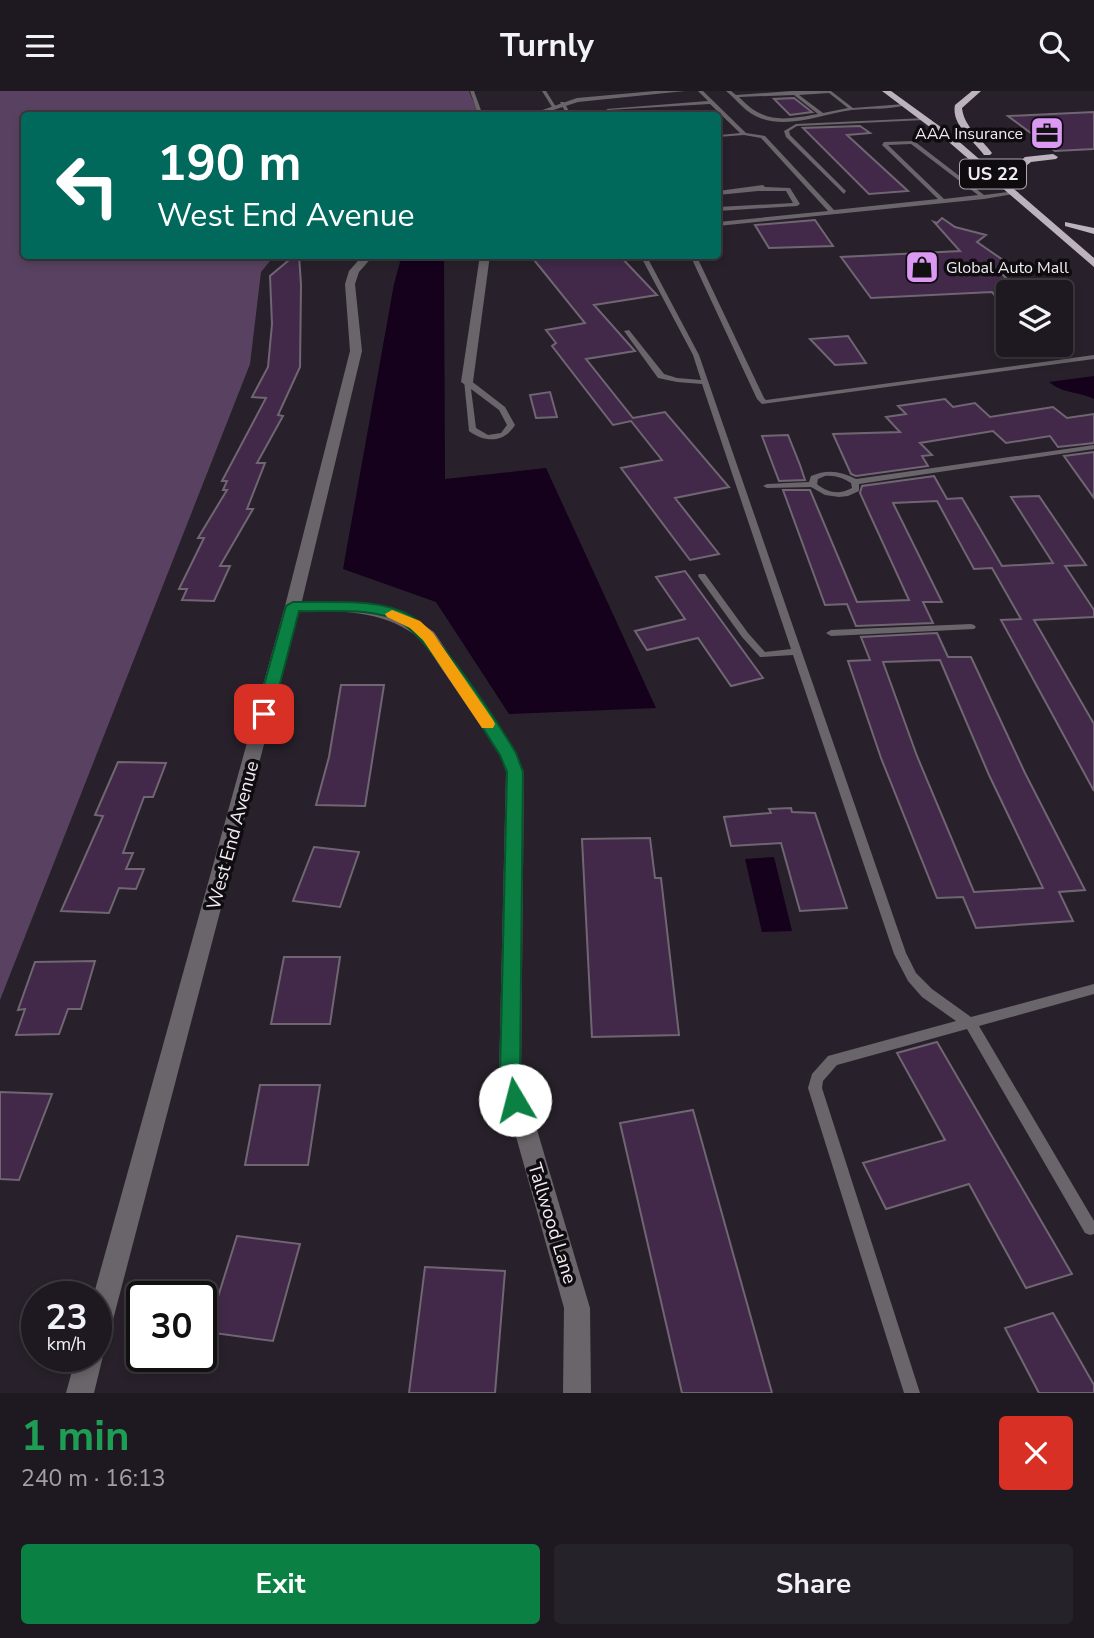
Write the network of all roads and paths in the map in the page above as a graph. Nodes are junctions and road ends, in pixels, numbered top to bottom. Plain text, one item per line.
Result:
1 (472, 91) edge
2 (544, 91) edge
3 (681, 91) edge
4 (700, 91) edge
5 (728, 91) edge
6 (886, 91) edge
7 (902, 91) edge
8 (977, 91) edge
9 (791, 92) edge
10 (578, 95) edge
11 (734, 96) junction
12 (830, 98) dead end
13 (837, 101) junction
14 (712, 102) junction
15 (810, 102) junction
16 (818, 104) dead end
17 (904, 104) junction
18 (558, 105) junction
19 (608, 109) dead end
20 (852, 109) junction
21 (479, 112) edge
22 (540, 112) edge
23 (566, 112) edge
24 (821, 114) junction
25 (924, 119) junction
26 (744, 134) junction
27 (721, 136) edge
28 (1053, 157) dead end
29 (999, 164) junction
30 (804, 181) junction
31 (758, 190) junction
32 (1030, 191) dead end
33 (721, 193) edge
34 (844, 193) dead end
35 (1016, 193) junction
36 (984, 197) junction
37 (943, 201) junction
38 (721, 209) edge
39 (832, 212) junction
40 (1059, 216) dead end
41 (721, 224) edge
42 (1069, 224) junction
43 (1094, 231) edge
44 (1094, 246) edge
45 (365, 259) edge
46 (484, 259) edge
47 (645, 259) edge
48 (695, 259) edge
49 (1094, 264) edge
50 (627, 331) dead end
51 (1094, 357) edge
52 (705, 381) junction
53 (467, 382) junction
54 (1094, 447) edge
55 (855, 482) junction
56 (813, 484) junction
57 (767, 486) dead end
58 (702, 576) dead end
59 (293, 606) junction
60 (971, 627) dead end
61 (831, 633) dead end
62 (797, 652) junction
63 (1094, 989) edge
64 (970, 1023) junction
65 (1090, 1229) dead end
66 (111, 1281) edge
67 (86, 1372) edge
68 (80, 1393) edge
69 (577, 1393) edge
70 (912, 1393) edge

1 - 21 lane
2 - 18 lane
3 - 10 street
4 - 14 lane
5 - 11 lane
6 - 17 highway, US 22
7 - 29 highway, US 22
8 - 29 highway
9 - 11 lane
9 - 13 lane
9 - 15 lane
10 - 18 street
11 - 24 lane
12 - 13 lane
13 - 20 lane
14 - 19 lane
14 - 26 lane
15 - 16 lane
15 - 24 lane
17 - 20 lane
17 - 25 highway, US 22
18 - 22 street
18 - 23 lane
20 - 24 lane
25 - 34 lane
25 - 35 highway, US 22
26 - 27 lane
26 - 30 lane
28 - 29 highway
29 - 32 highway, US 22
30 - 31 lane
30 - 39 lane
31 - 33 lane
31 - 38 lane
35 - 36 lane
35 - 49 highway, US 22
36 - 37 lane
36 - 37 lane
37 - 39 lane
39 - 41 lane
40 - 42 highway
42 - 43 highway
42 - 44 highway
45 - 59 street, West End Avenue
46 - 53 street
47 - 52 lane
48 - 51 lane
50 - 52 lane
52 - 62 lane
53 - 53 lane
54 - 55 lane
55 - 56 lane
55 - 56 lane
56 - 57 lane
58 - 62 lane
59 - 66 street, West End Avenue
59 - 69 street, Tallwood Lane
60 - 61 lane
62 - 64 lane
63 - 64 lane
64 - 65 lane
64 - 70 lane
67 - 68 street

